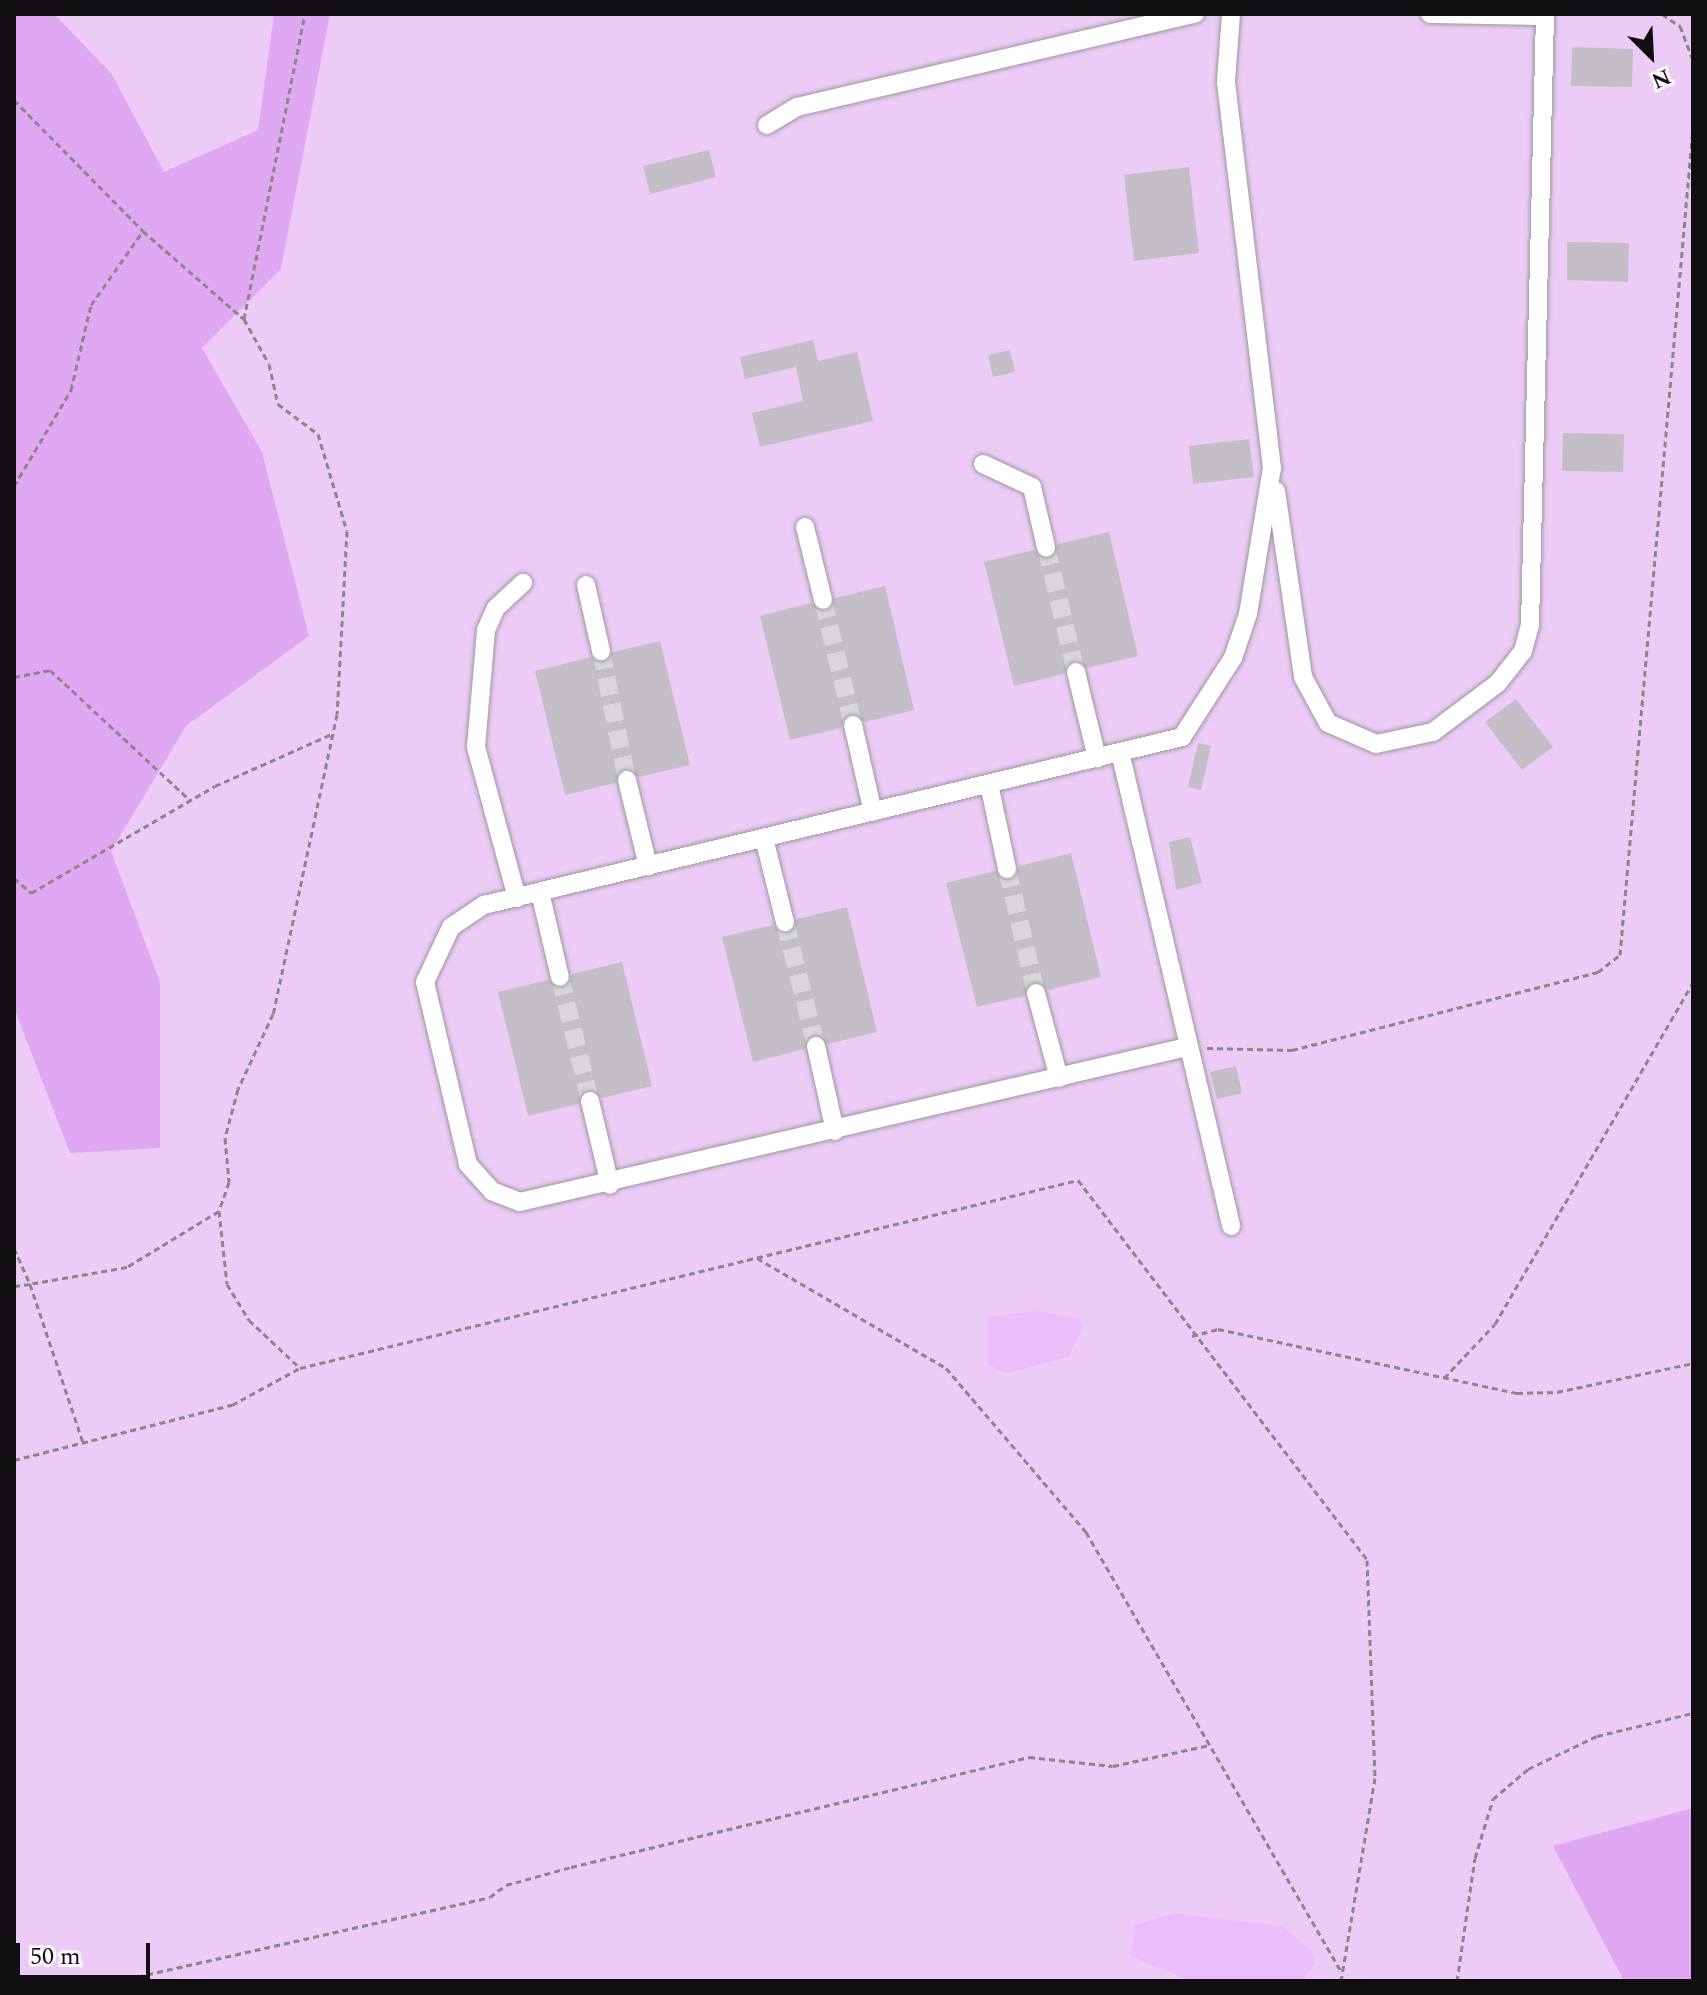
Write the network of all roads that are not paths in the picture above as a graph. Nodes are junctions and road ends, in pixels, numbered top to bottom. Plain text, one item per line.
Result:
1 (1195, 14) edge
2 (1231, 14) edge
3 (1430, 14) edge
4 (767, 125) dead end
5 (983, 464) dead end
6 (1272, 468) junction
7 (805, 527) dead end
8 (1046, 547) tunnel mouth
9 (523, 583) dead end
10 (586, 585) dead end
11 (823, 600) tunnel mouth
12 (601, 651) tunnel mouth
13 (1076, 672) tunnel mouth
14 (853, 725) tunnel mouth
15 (1120, 752) junction
16 (1097, 758) junction
17 (627, 780) tunnel mouth
18 (989, 784) junction
19 (873, 812) junction
20 (764, 838) junction
21 (648, 866) junction
22 (1007, 869) tunnel mouth
23 (540, 892) junction
24 (517, 898) junction
25 (785, 922) tunnel mouth
26 (560, 977) tunnel mouth
27 (1036, 993) tunnel mouth
28 (816, 1046) tunnel mouth
29 (1187, 1047) junction
30 (1059, 1078) junction
31 (590, 1101) tunnel mouth
32 (835, 1131) junction
33 (610, 1185) junction
34 (1231, 1226) dead end

1 - 4 lane
2 - 6 lane
3 - 6 lane
5 - 8 lane
6 - 15 lane
7 - 11 lane
9 - 24 lane
10 - 12 lane
13 - 16 lane
14 - 19 lane
15 - 16 lane
15 - 29 lane
16 - 18 lane
17 - 21 lane
18 - 19 lane
18 - 22 lane
19 - 20 lane
20 - 21 lane
20 - 25 lane
21 - 23 lane
23 - 24 lane
23 - 26 lane
24 - 33 lane
27 - 30 lane
28 - 32 lane
29 - 30 lane
29 - 34 lane
30 - 32 lane
31 - 33 lane
32 - 33 lane

